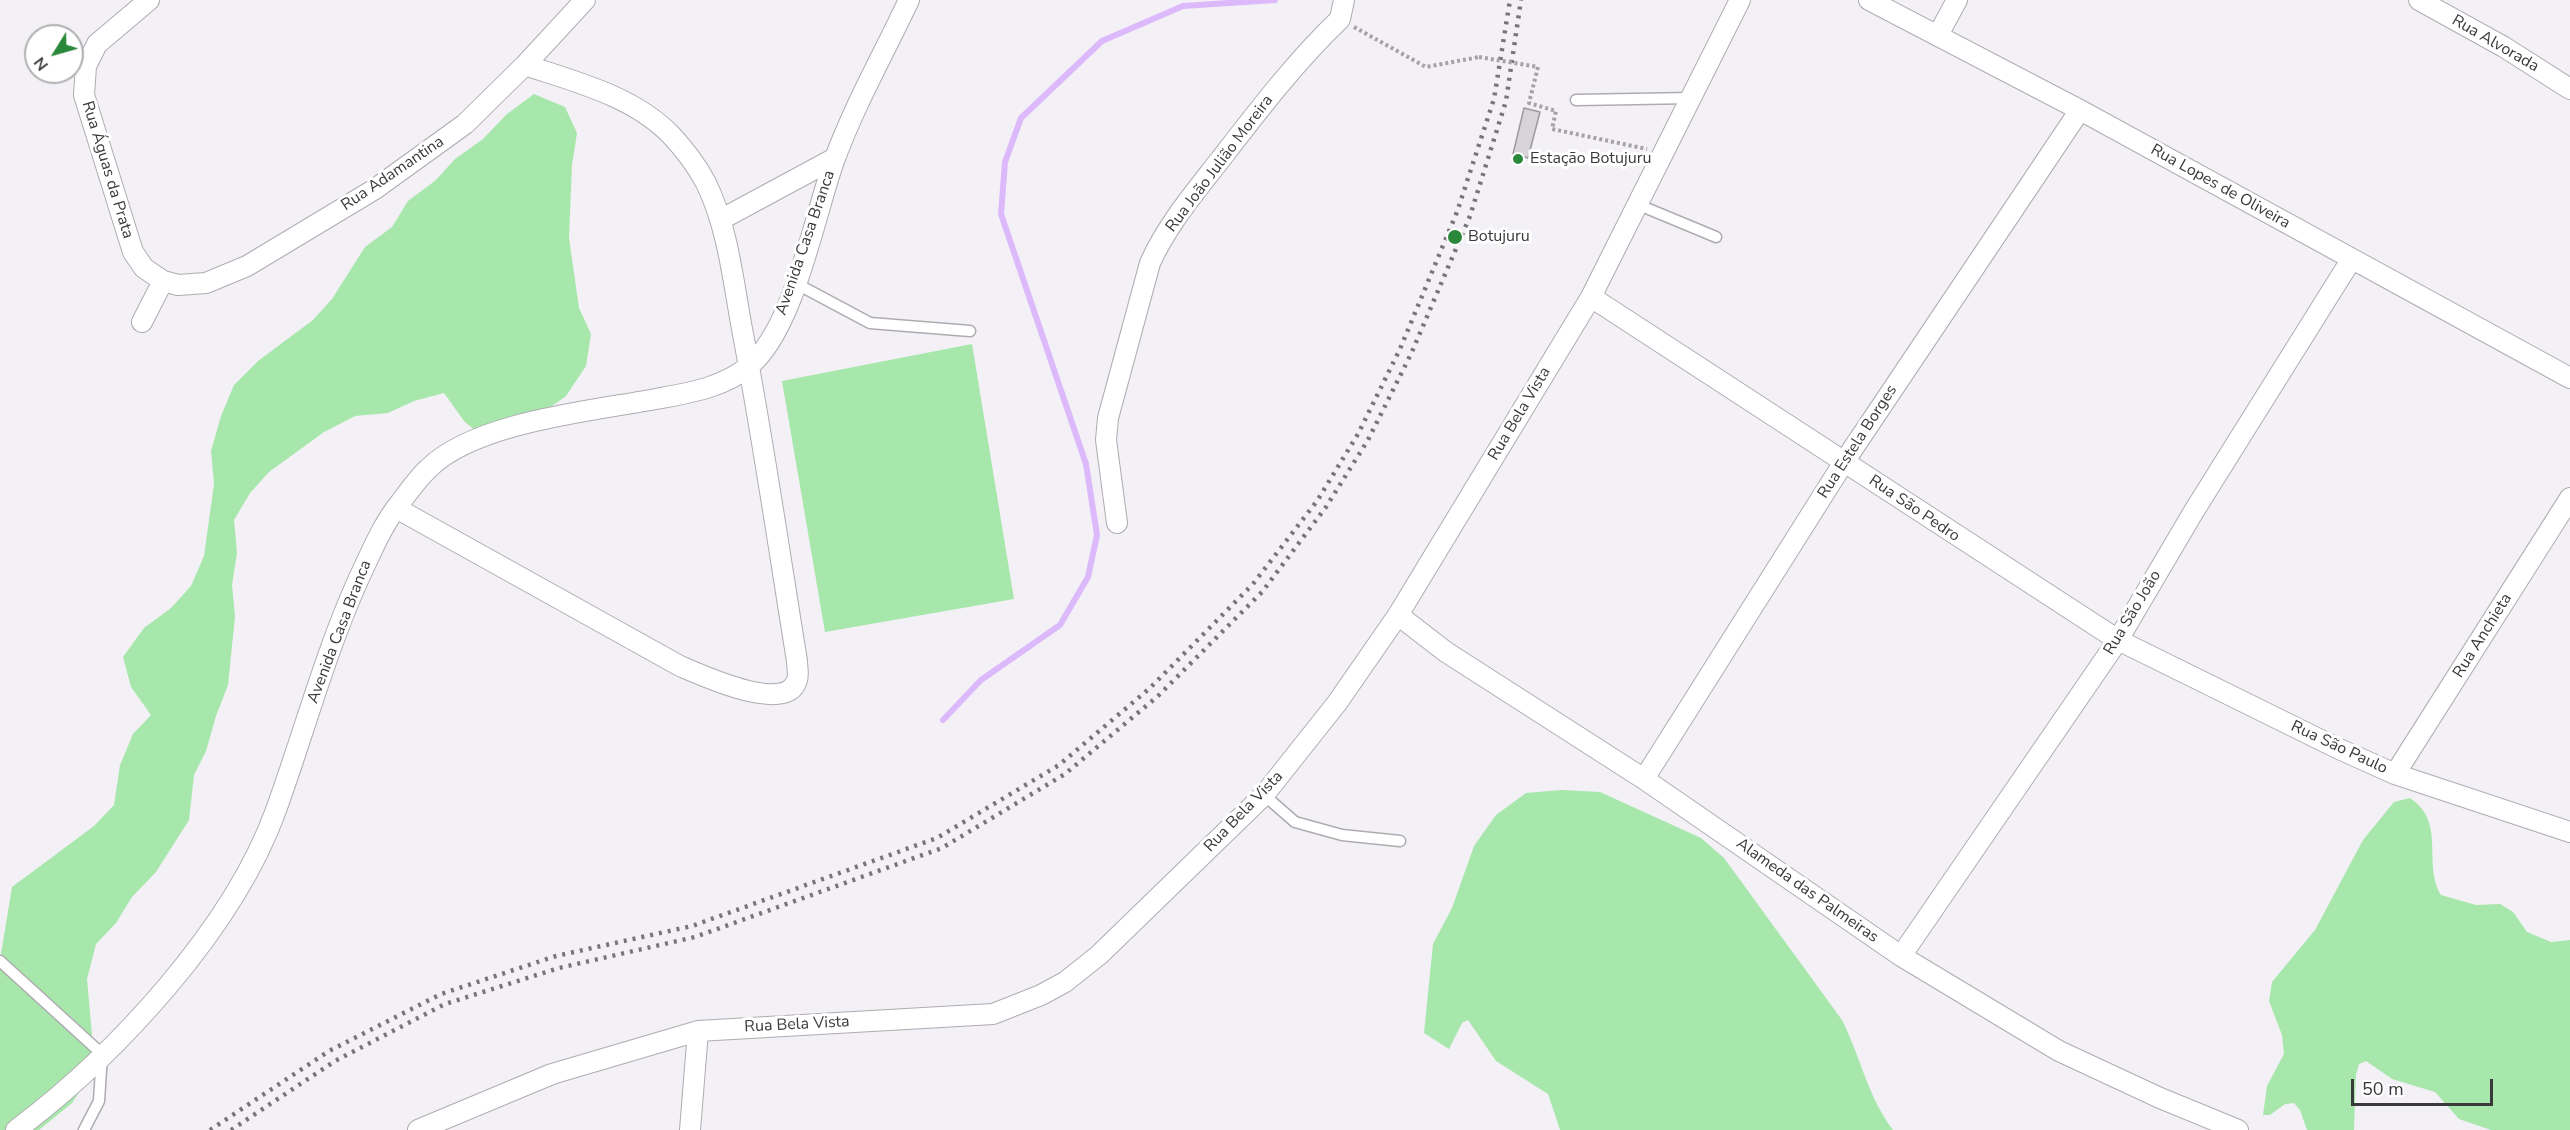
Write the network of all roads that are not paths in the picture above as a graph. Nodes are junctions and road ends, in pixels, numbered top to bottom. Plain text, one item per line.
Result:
1 (149, 0) edge
2 (585, 0) edge
3 (909, 0) edge
4 (1740, 0) edge
5 (1869, 0) edge
6 (1957, 0) edge
7 (2419, 0) edge
8 (1342, 10) edge
9 (1938, 35) junction
10 (525, 65) junction
11 (2570, 89) edge
12 (1692, 98) junction
13 (1576, 100) dead end
14 (2080, 110) junction
15 (835, 158) junction
16 (1639, 205) junction
17 (720, 220) junction
18 (1716, 237) dead end
19 (2351, 260) junction
20 (163, 281) junction
21 (795, 283) junction
22 (1591, 297) junction
23 (142, 322) dead end
24 (970, 331) dead end
25 (749, 366) junction
26 (2570, 378) edge
27 (1844, 462) junction
28 (2570, 498) edge
29 (396, 508) junction
30 (1117, 523) dead end
31 (1398, 615) junction
32 (2118, 640) junction
33 (2395, 774) junction
34 (1644, 779) junction
35 (1264, 795) junction
36 (2570, 832) edge
37 (1400, 840) dead end
38 (1901, 956) junction
39 (0, 961) edge
40 (698, 1031) junction
41 (102, 1054) junction
42 (16, 1130) edge
43 (84, 1130) edge
44 (418, 1130) edge
45 (690, 1130) edge
46 (2238, 1130) edge

1 - 20 street, Rua Águas da Prata
2 - 10 street, Rua Adamantina
3 - 15 street, Avenida Casa Branca
4 - 12 street, Rua Bela Vista
5 - 9 street, Rua Lopes de Oliveira
6 - 9 street
7 - 11 street, Rua Alvorada
8 - 30 street, Rua João Julião Moreira
9 - 14 street, Rua Lopes de Oliveira
10 - 17 street
10 - 20 street, Rua Adamantina
12 - 13 lane
12 - 16 street, Rua Bela Vista
14 - 19 street, Rua Lopes de Oliveira
14 - 27 street, Rua Estela Borges
15 - 17 street
15 - 21 street, Avenida Casa Branca
16 - 18 lane
16 - 22 street, Rua Bela Vista
17 - 25 street
19 - 26 street, Rua Lopes de Oliveira
19 - 32 street, Rua São João
20 - 23 street
21 - 24 lane
21 - 25 street, Avenida Casa Branca
22 - 27 street, Rua São Pedro
22 - 31 street, Rua Bela Vista
25 - 29 street, Avenida Casa Branca
25 - 29 street
27 - 32 street, Rua São Pedro
27 - 34 street, Rua Estela Borges
28 - 33 street, Rua Anchieta
29 - 41 street, Avenida Casa Branca
31 - 34 street, Alameda das Palmeiras
31 - 35 street, Rua Bela Vista
32 - 33 street, Rua São Paulo
32 - 38 street, Rua São João
33 - 36 street, Rua São Paulo
34 - 38 street, Alameda das Palmeiras
35 - 37 lane
35 - 40 street, Rua Bela Vista
38 - 46 street, Alameda das Palmeiras
39 - 41 lane
40 - 44 street, Rua Bela Vista
40 - 45 street
41 - 42 street, Avenida Casa Branca
41 - 43 lane

